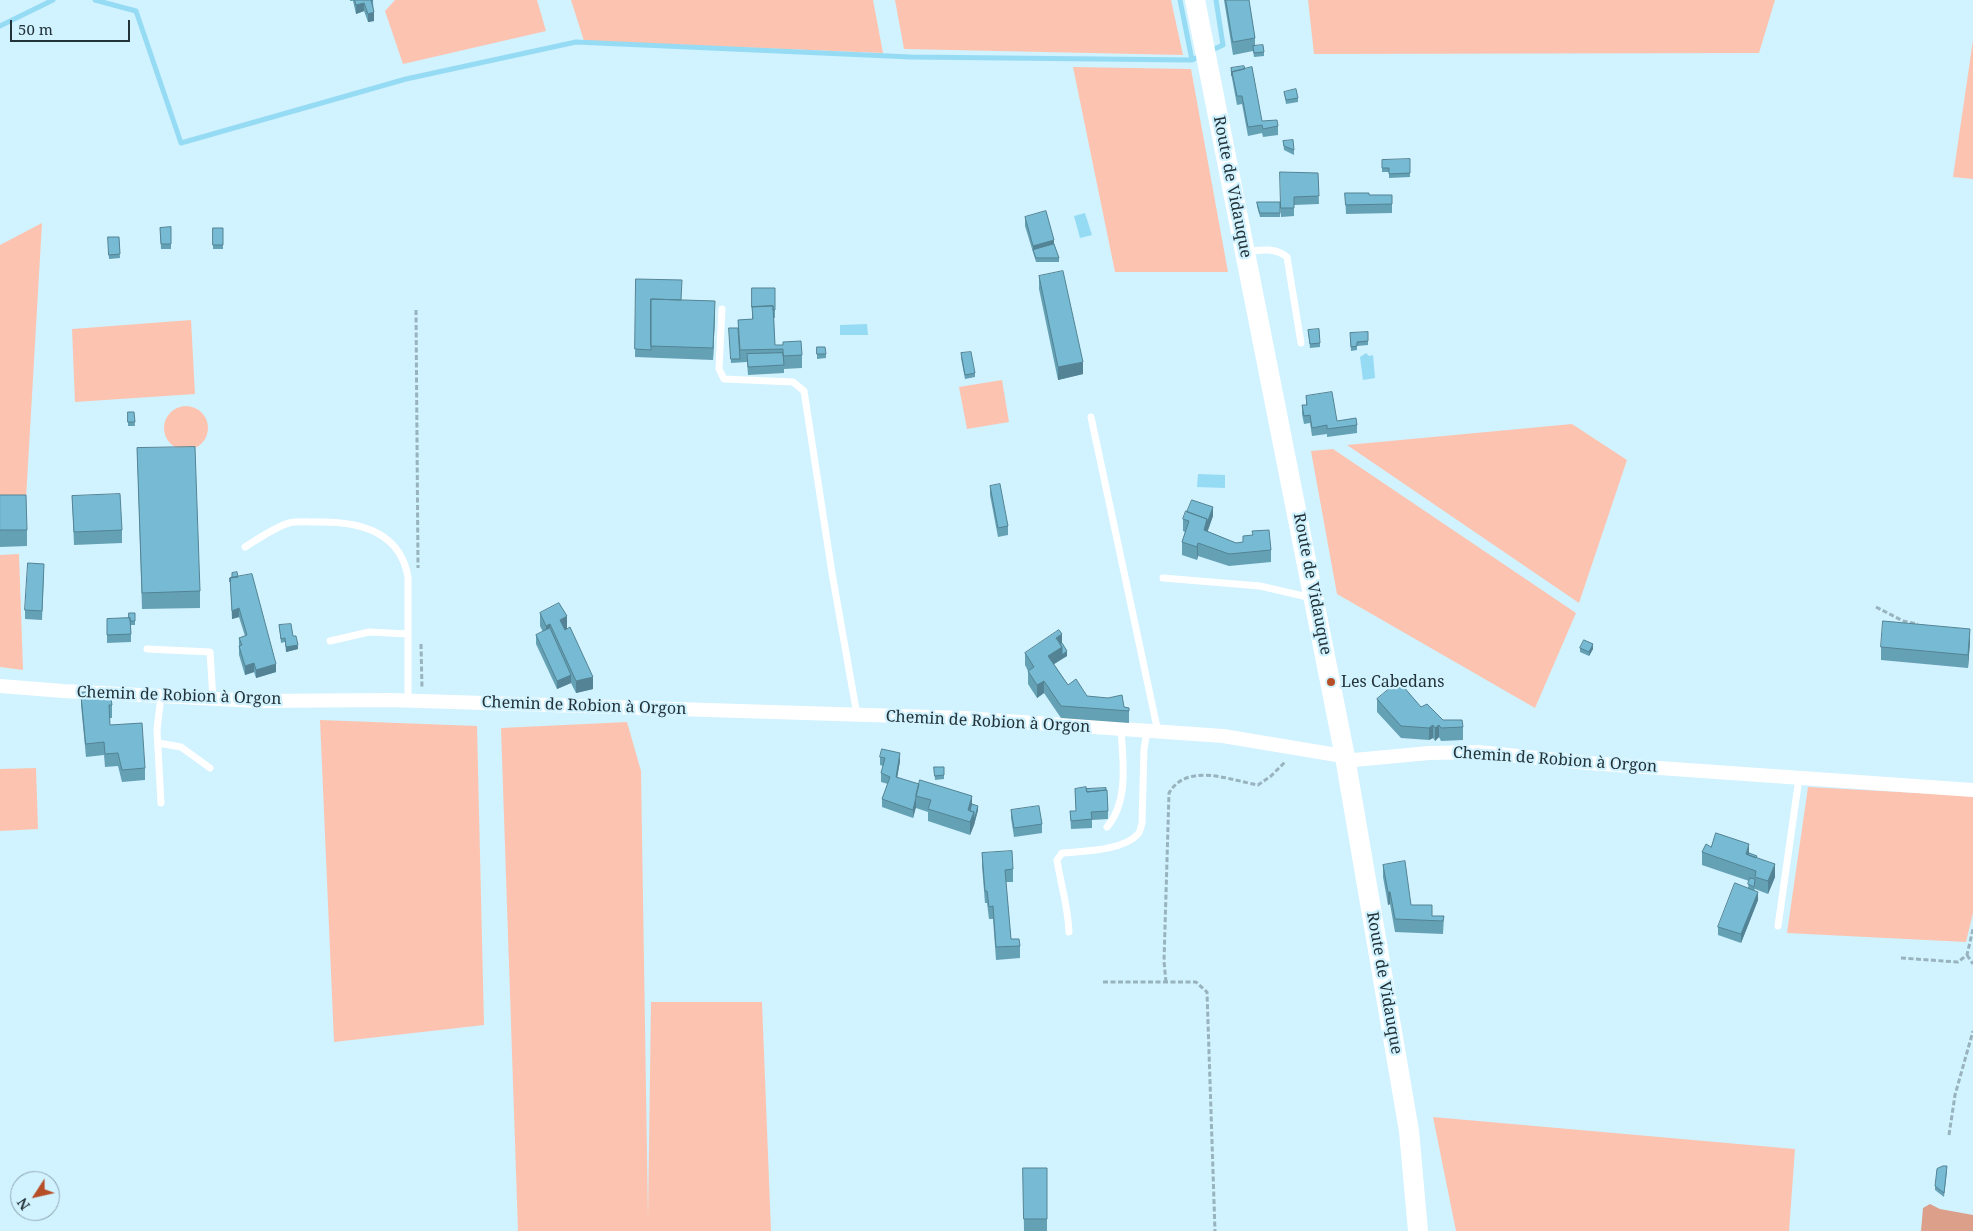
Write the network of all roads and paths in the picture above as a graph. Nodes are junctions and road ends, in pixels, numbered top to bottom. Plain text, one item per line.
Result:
1 (1195, 0) edge
2 (1246, 252) junction
3 (722, 309) dead end
4 (416, 310) dead end
5 (1301, 343) dead end
6 (1091, 417) dead end
7 (245, 547) dead end
8 (418, 575) dead end
9 (1163, 578) dead end
10 (1315, 599) junction
11 (1876, 607) dead end
12 (1921, 625) edge
13 (408, 634) junction
14 (330, 641) dead end
15 (421, 642) dead end
16 (147, 649) dead end
17 (0, 686) edge
18 (161, 696) junction
19 (213, 699) junction
20 (414, 701) junction
21 (857, 715) junction
22 (1121, 729) junction
23 (1152, 731) junction
24 (158, 743) junction
25 (1298, 749) junction
26 (1341, 756) junction
27 (210, 768) dead end
28 (1800, 778) junction
29 (1973, 790) edge
30 (161, 803) dead end
31 (1107, 827) dead end
32 (1778, 926) dead end
33 (1973, 929) edge
34 (1069, 932) dead end
35 (1967, 955) junction
36 (1901, 958) dead end
37 (1973, 964) edge
38 (1103, 982) dead end
39 (1166, 982) junction
40 (1973, 1031) edge
41 (1949, 1135) dead end
42 (1215, 1231) edge
43 (1418, 1231) edge

1 - 2 street, Route de Vidauque
2 - 5 lane
2 - 10 street, Route de Vidauque
3 - 21 lane
4 - 8 path
6 - 23 lane
7 - 13 lane
9 - 10 lane
10 - 26 street, Route de Vidauque
11 - 12 path
13 - 14 lane
13 - 20 lane
15 - 20 path
16 - 19 lane
17 - 18 street, Chemin de Robion à Orgon
18 - 19 street, Chemin de Robion à Orgon
18 - 24 lane
19 - 20 street, Chemin de Robion à Orgon
20 - 21 street, Chemin de Robion à Orgon
21 - 22 street, Chemin de Robion à Orgon
22 - 23 street, Chemin de Robion à Orgon
22 - 31 lane
23 - 25 street, Chemin de Robion à Orgon
23 - 34 lane
24 - 27 lane
24 - 30 lane
25 - 26 street, Chemin de Robion à Orgon
25 - 39 path
26 - 28 street, Chemin de Robion à Orgon
26 - 43 street, Route de Vidauque
28 - 29 street, Chemin de Robion à Orgon
28 - 32 lane
33 - 35 path
35 - 36 path
35 - 37 path
38 - 39 path
39 - 42 path
40 - 41 path

